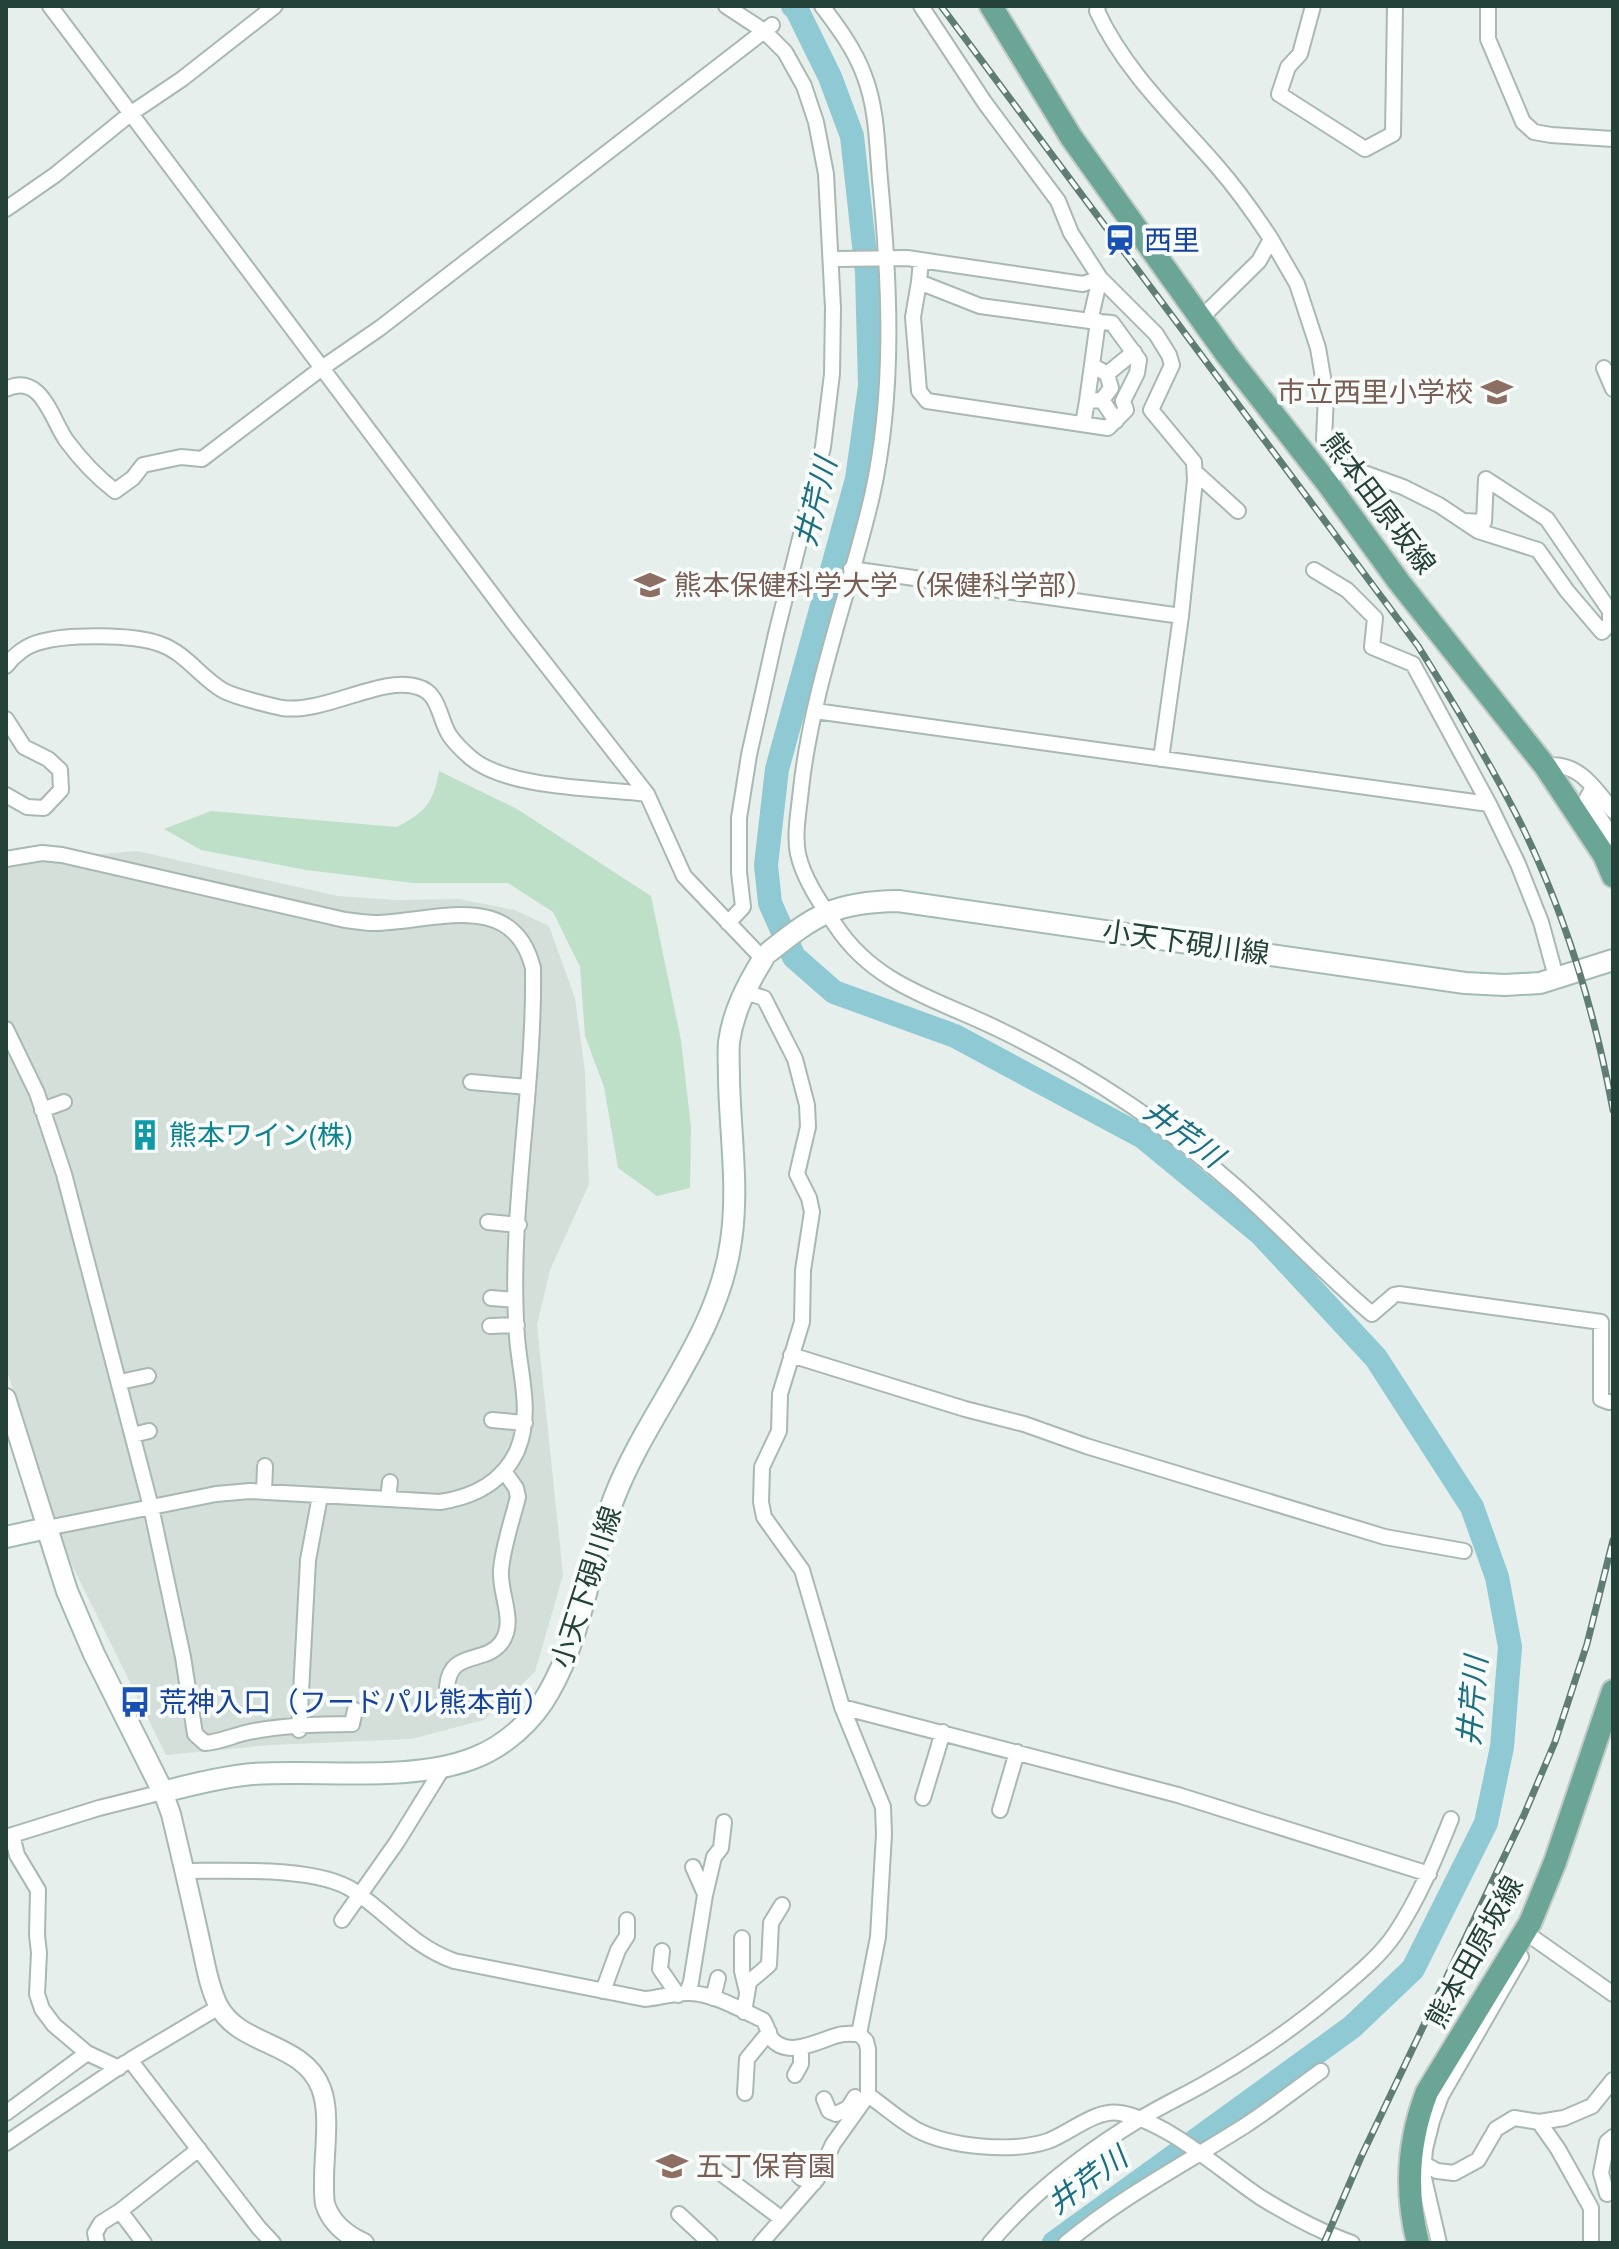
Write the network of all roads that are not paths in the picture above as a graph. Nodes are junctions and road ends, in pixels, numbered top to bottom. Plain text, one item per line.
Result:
1 (50, 6) edge
2 (275, 6) edge
3 (726, 6) edge
4 (822, 6) edge
5 (921, 6) edge
6 (991, 6) edge
7 (1098, 6) edge
8 (1313, 6) edge
9 (1395, 6) edge
10 (1488, 6) edge
11 (768, 28) junction
12 (130, 114) junction
13 (1613, 139) edge
14 (6, 209) edge
15 (1271, 239) junction
16 (883, 258) junction
17 (838, 259) dead end
18 (921, 260) junction
19 (1100, 278) junction
20 (919, 282) junction
21 (1201, 318) junction
22 (1094, 321) junction
23 (1134, 352) junction
24 (1092, 365) junction
25 (322, 368) junction
26 (1604, 368) dead end
27 (1107, 374) junction
28 (6, 389) edge
29 (1613, 389) edge
30 (1102, 400) junction
31 (1087, 401) junction
32 (1116, 421) junction
33 (1083, 424) junction
34 (1342, 465) junction
35 (1195, 472) junction
36 (1328, 484) junction
37 (1238, 511) dead end
38 (1463, 521) junction
39 (851, 569) junction
40 (1314, 570) dead end
41 (1181, 616) junction
42 (6, 666) edge
43 (815, 711) junction
44 (6, 719) edge
45 (1161, 759) junction
46 (1545, 766) junction
47 (1593, 787) junction
48 (647, 794) junction
49 (6, 795) edge
50 (1489, 804) junction
51 (1613, 811) edge
52 (1613, 838) edge
53 (6, 859) edge
54 (1613, 876) edge
55 (823, 914) junction
56 (728, 923) junction
57 (770, 952) junction
58 (1609, 965) edge
59 (1556, 977) junction
60 (745, 992) junction
61 (6, 1029) edge
62 (471, 1082) dead end
63 (527, 1087) junction
64 (64, 1102) dead end
65 (44, 1116) junction
66 (62, 1120) dead end
67 (488, 1222) dead end
68 (519, 1225) junction
69 (491, 1298) dead end
70 (515, 1300) junction
71 (517, 1325) junction
72 (490, 1326) dead end
73 (791, 1355) junction
74 (148, 1376) dead end
75 (120, 1382) junction
76 (6, 1398) edge
77 (1609, 1402) dead end
78 (492, 1420) dead end
79 (525, 1423) junction
80 (149, 1431) dead end
81 (133, 1435) junction
82 (265, 1466) dead end
83 (504, 1471) junction
84 (390, 1482) dead end
85 (264, 1492) junction
86 (320, 1496) junction
87 (388, 1499) junction
88 (151, 1507) junction
89 (47, 1528) junction
90 (6, 1537) edge
91 (1464, 1551) dead end
92 (447, 1687) dead end
93 (1613, 1691) edge
94 (842, 1707) junction
95 (355, 1710) dead end
96 (299, 1727) junction
97 (943, 1732) junction
98 (1017, 1752) junction
99 (444, 1766) junction
100 (163, 1792) junction
101 (923, 1798) dead end
102 (1000, 1810) dead end
103 (1451, 1819) dead end
104 (724, 1822) dead end
105 (9, 1836) edge
106 (693, 1867) dead end
107 (184, 1871) junction
108 (1429, 1874) junction
109 (705, 1895) junction
110 (361, 1896) junction
111 (782, 1905) dead end
112 (1546, 1910) dead end
113 (342, 1920) dead end
114 (627, 1920) dead end
115 (1532, 1937) junction
116 (742, 1938) dead end
117 (662, 1951) dead end
118 (718, 1978) dead end
119 (603, 1991) junction
120 (747, 1992) junction
121 (683, 1994) junction
122 (1613, 1994) edge
123 (713, 1998) junction
124 (219, 2007) junction
125 (744, 2012) junction
126 (769, 2032) junction
127 (859, 2034) junction
128 (801, 2047) junction
129 (87, 2053) junction
130 (125, 2064) junction
131 (1321, 2071) dead end
132 (795, 2075) dead end
133 (1613, 2080) edge
134 (868, 2088) junction
135 (745, 2093) dead end
136 (824, 2099) dead end
137 (6, 2113) edge
138 (1144, 2121) junction
139 (1539, 2122) junction
140 (1613, 2137) edge
141 (6, 2143) edge
142 (199, 2149) junction
143 (1198, 2152) junction
144 (1424, 2164) junction
145 (714, 2168) dead end
146 (792, 2168) dead end
147 (814, 2183) junction
148 (1610, 2197) edge
149 (1591, 2208) junction
150 (120, 2211) junction
151 (679, 2214) dead end
152 (782, 2219) junction
153 (97, 2243) edge
154 (144, 2243) edge
155 (273, 2243) edge
156 (364, 2243) edge
157 (710, 2243) edge
158 (761, 2243) edge
159 (990, 2243) edge
160 (1066, 2243) edge
161 (1352, 2243) edge
162 (1418, 2243) edge
163 (1439, 2243) edge
164 (1591, 2243) edge

1 - 12 street
2 - 12 street
3 - 11 street
4 - 16 street
5 - 19 street
6 - 21 main road, 熊本田原坂線
7 - 15 street
8 - 9 street
10 - 13 street
11 - 25 street
11 - 56 street
12 - 14 street
12 - 25 street
15 - 21 street
15 - 34 street
16 - 17 street
16 - 18 street
16 - 39 street
18 - 19 street
18 - 20 street
19 - 22 street
19 - 35 street
20 - 22 street
20 - 33 street
21 - 36 main road, 熊本田原坂線
22 - 23 street
22 - 24 street
23 - 27 street
23 - 32 street
24 - 27 street
24 - 31 street
25 - 28 street
25 - 48 street
26 - 29 street
27 - 30 street
30 - 31 street
30 - 32 street
31 - 33 street
32 - 33 street
34 - 36 street
34 - 38 street
35 - 37 street
35 - 41 street
36 - 46 main road, 熊本田原坂線
38 - 38 street
39 - 41 street
39 - 43 street
40 - 50 street
41 - 45 street
42 - 48 street
43 - 45 street
43 - 55 street
44 - 49 street
45 - 50 street
46 - 47 street
46 - 54 main road, 熊本田原坂線
47 - 51 street
47 - 52 street
48 - 56 street
50 - 59 street
53 - 63 street
55 - 57 main road, 小天下硯川線
55 - 59 main road, 小天下硯川線
55 - 77 street
56 - 57 street
57 - 60 main road, 小天下硯川線
58 - 59 main road, 小天下硯川線
60 - 73 street
60 - 99 main road, 小天下硯川線
61 - 65 street
62 - 63 street
63 - 68 street
64 - 65 street
65 - 66 street
65 - 75 street
67 - 68 street
68 - 70 street
69 - 70 street
70 - 71 street
71 - 72 street
71 - 79 street
73 - 91 street
73 - 94 street
74 - 75 street
75 - 81 street
76 - 89 street
78 - 79 street
79 - 83 street
80 - 81 street
81 - 88 street
82 - 85 street
83 - 87 street
83 - 92 street
84 - 87 street
85 - 86 street
85 - 88 street
86 - 87 street
86 - 96 street
88 - 89 street
88 - 96 street
89 - 90 main road
89 - 100 main road
93 - 162 main road, 熊本田原坂線
94 - 97 street
94 - 127 street
95 - 96 street
97 - 98 street
97 - 101 street
98 - 102 street
98 - 108 street
99 - 100 main road, 小天下硯川線
99 - 110 street
100 - 105 street
100 - 107 street
103 - 108 street
104 - 109 street
105 - 129 street
106 - 109 street
107 - 110 street
107 - 124 street
108 - 138 street
109 - 121 street
110 - 113 street
110 - 119 street
111 - 120 street
112 - 115 street
114 - 119 street
115 - 122 street
115 - 144 street
116 - 120 street
117 - 121 street
118 - 123 street
119 - 121 street
120 - 125 street
121 - 123 street
123 - 125 street
124 - 130 street
124 - 156 street
125 - 126 street
126 - 128 street
126 - 135 street
127 - 128 street
127 - 134 street
128 - 132 street
129 - 130 street
129 - 137 street
130 - 141 street
130 - 142 street
131 - 143 street
133 - 139 street
134 - 136 street
134 - 138 street
134 - 147 street
138 - 143 street
138 - 159 street
139 - 144 street
139 - 149 street
140 - 148 street
142 - 150 street
142 - 155 street
143 - 160 street
143 - 161 street
144 - 163 street
145 - 152 street
146 - 147 street
147 - 152 street
148 - 149 street
149 - 164 street
150 - 153 street
150 - 154 street
151 - 157 street
152 - 158 street

